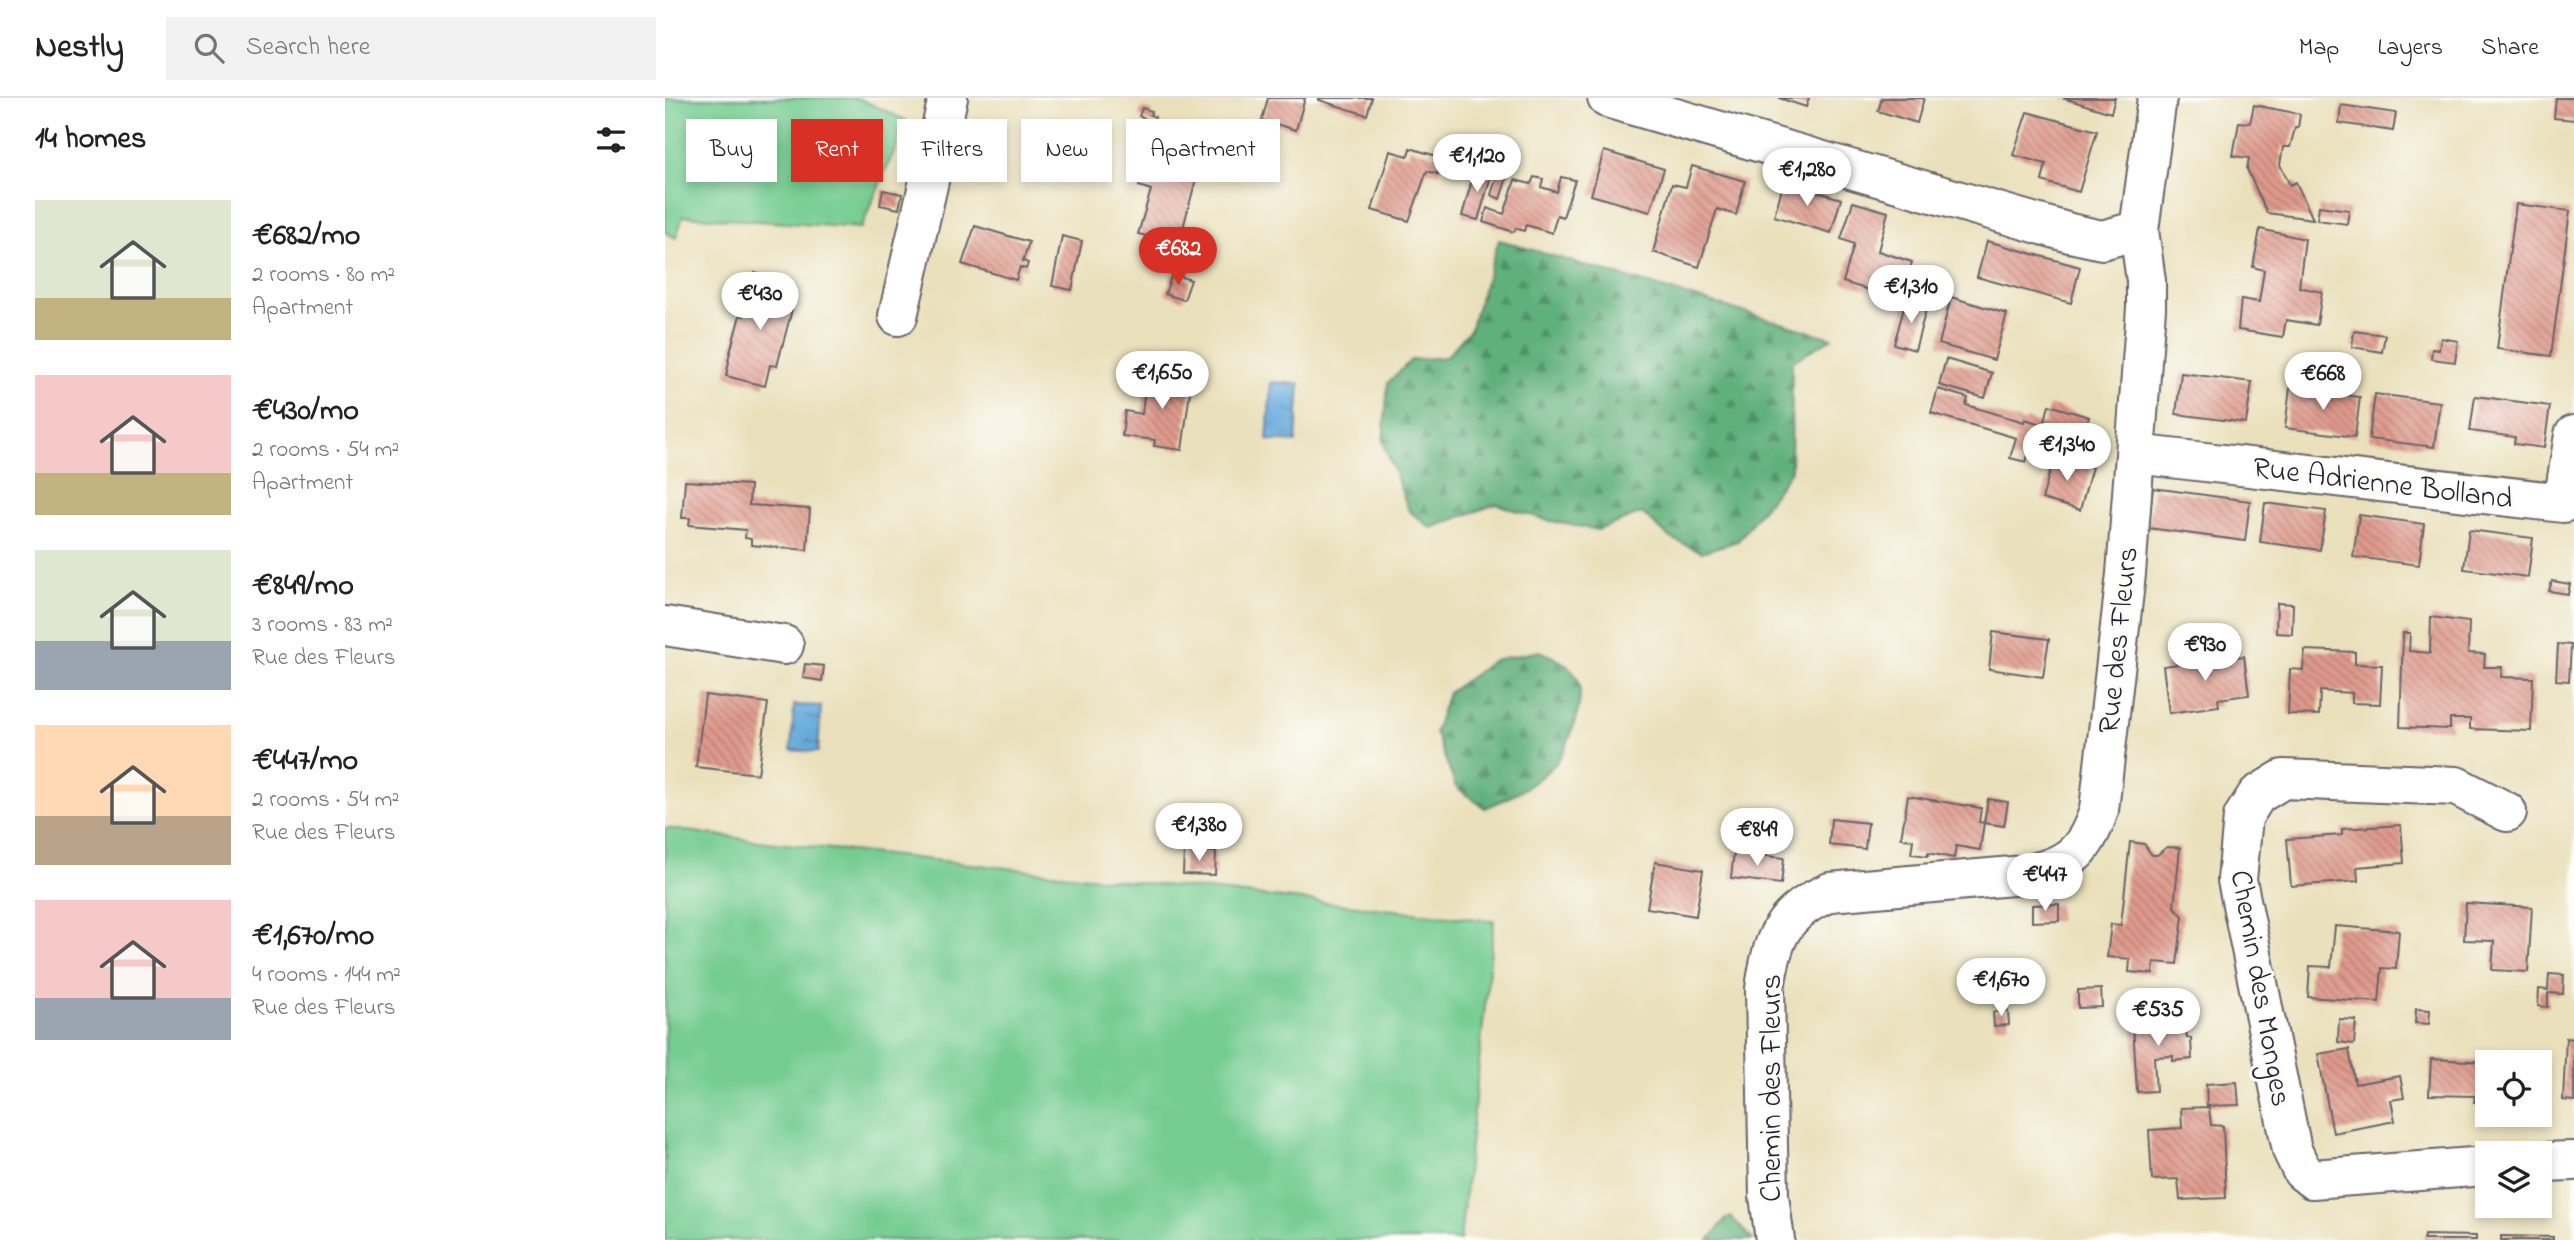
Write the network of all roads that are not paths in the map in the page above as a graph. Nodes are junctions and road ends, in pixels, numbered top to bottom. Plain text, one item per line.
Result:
1 (948, 98) edge
2 (1607, 98) edge
3 (2157, 98) edge
4 (2139, 230) junction
5 (898, 316) dead end
6 (2574, 435) edge
7 (2135, 454) junction
8 (665, 626) edge
9 (784, 645) dead end
10 (2507, 813) dead end
11 (1776, 936) joint
12 (2574, 1161) edge
13 (2552, 1162) edge
14 (2475, 1167) edge
15 (1775, 1240) edge

1 - 5 street
2 - 4 street
3 - 4 street, Rue des Fleurs
4 - 7 street, Rue des Fleurs
6 - 7 street, Rue Adrienne Bolland
7 - 11 street, Rue des Fleurs
8 - 9 street
10 - 14 street, Chemin des Monges
11 - 15 street, Chemin des Fleurs
12 - 13 street

